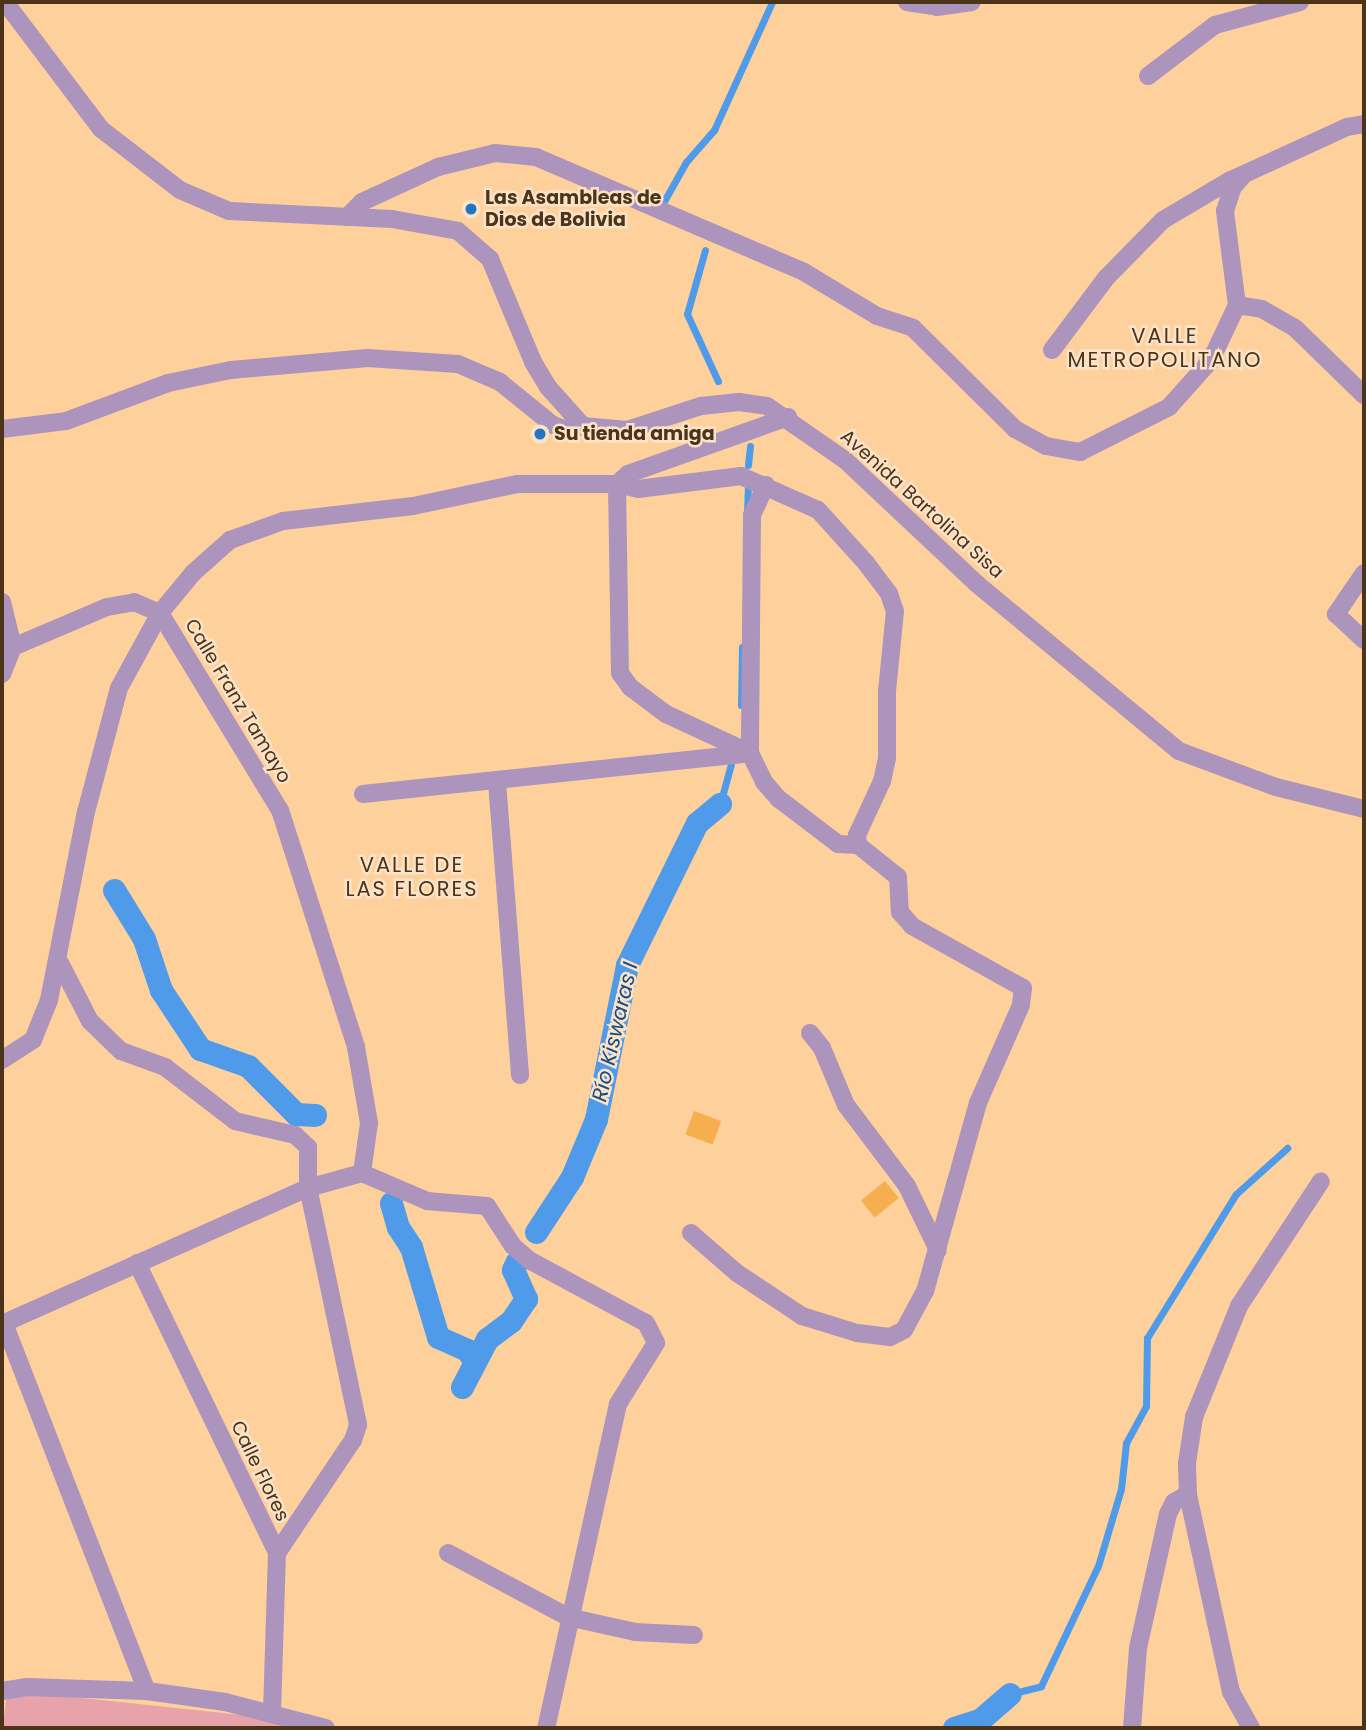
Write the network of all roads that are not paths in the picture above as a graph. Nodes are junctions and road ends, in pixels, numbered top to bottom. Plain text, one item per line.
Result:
1 (5, 2) edge
2 (907, 2) edge
3 (972, 2) edge
4 (1300, 2) edge
5 (1148, 76) dead end
6 (1364, 124) edge
7 (1242, 177) junction
8 (347, 217) junction
9 (1237, 305) junction
10 (1052, 350) dead end
11 (1364, 394) edge
12 (788, 417) junction
13 (583, 426) junction
14 (2, 429) edge
15 (617, 484) junction
16 (766, 485) junction
17 (1364, 573) edge
18 (2, 603) edge
19 (160, 613) junction
20 (1364, 640) edge
21 (13, 647) junction
22 (2, 674) edge
23 (750, 753) junction
24 (497, 782) junction
25 (363, 794) dead end
26 (1364, 809) edge
27 (858, 845) junction
28 (60, 963) junction
29 (810, 1033) dead end
30 (2, 1060) edge
31 (520, 1075) dead end
32 (362, 1172) junction
33 (1321, 1181) dead end
34 (308, 1188) junction
35 (691, 1233) dead end
36 (938, 1250) junction
37 (137, 1263) junction
38 (3, 1324) edge
39 (1188, 1494) junction
40 (277, 1553) junction
41 (448, 1553) dead end
42 (568, 1617) junction
43 (694, 1635) dead end
44 (2, 1691) edge
45 (147, 1691) junction
46 (272, 1712) junction
47 (326, 1728) edge
48 (546, 1728) edge
49 (1132, 1728) edge
50 (1251, 1728) edge

1 - 8 street
2 - 3 street
4 - 5 street
6 - 7 street
7 - 9 street
7 - 10 street
8 - 9 street
8 - 13 street
9 - 11 street
12 - 13 street, Avenida Bartolina Sisa
12 - 15 street
12 - 26 street, Avenida Bartolina Sisa
13 - 14 street, Avenida Bartolina Sisa
15 - 16 street
15 - 19 street
15 - 23 street
16 - 23 street
16 - 27 street
17 - 20 street
18 - 21 street
19 - 21 street
19 - 28 street
19 - 32 street, Calle Franz Tamayo
21 - 22 street
23 - 24 street
23 - 27 street
24 - 25 street
24 - 31 street
27 - 36 street
28 - 30 street
28 - 34 street
29 - 36 street
32 - 34 street
32 - 42 street
33 - 39 street
34 - 37 street
34 - 40 street
35 - 36 street
37 - 38 street
37 - 40 street, Calle Flores
38 - 45 street
39 - 49 street
39 - 50 street
40 - 46 street, Calle Flores
41 - 42 street
42 - 43 street
42 - 48 street
44 - 45 street
45 - 46 street
46 - 47 street

